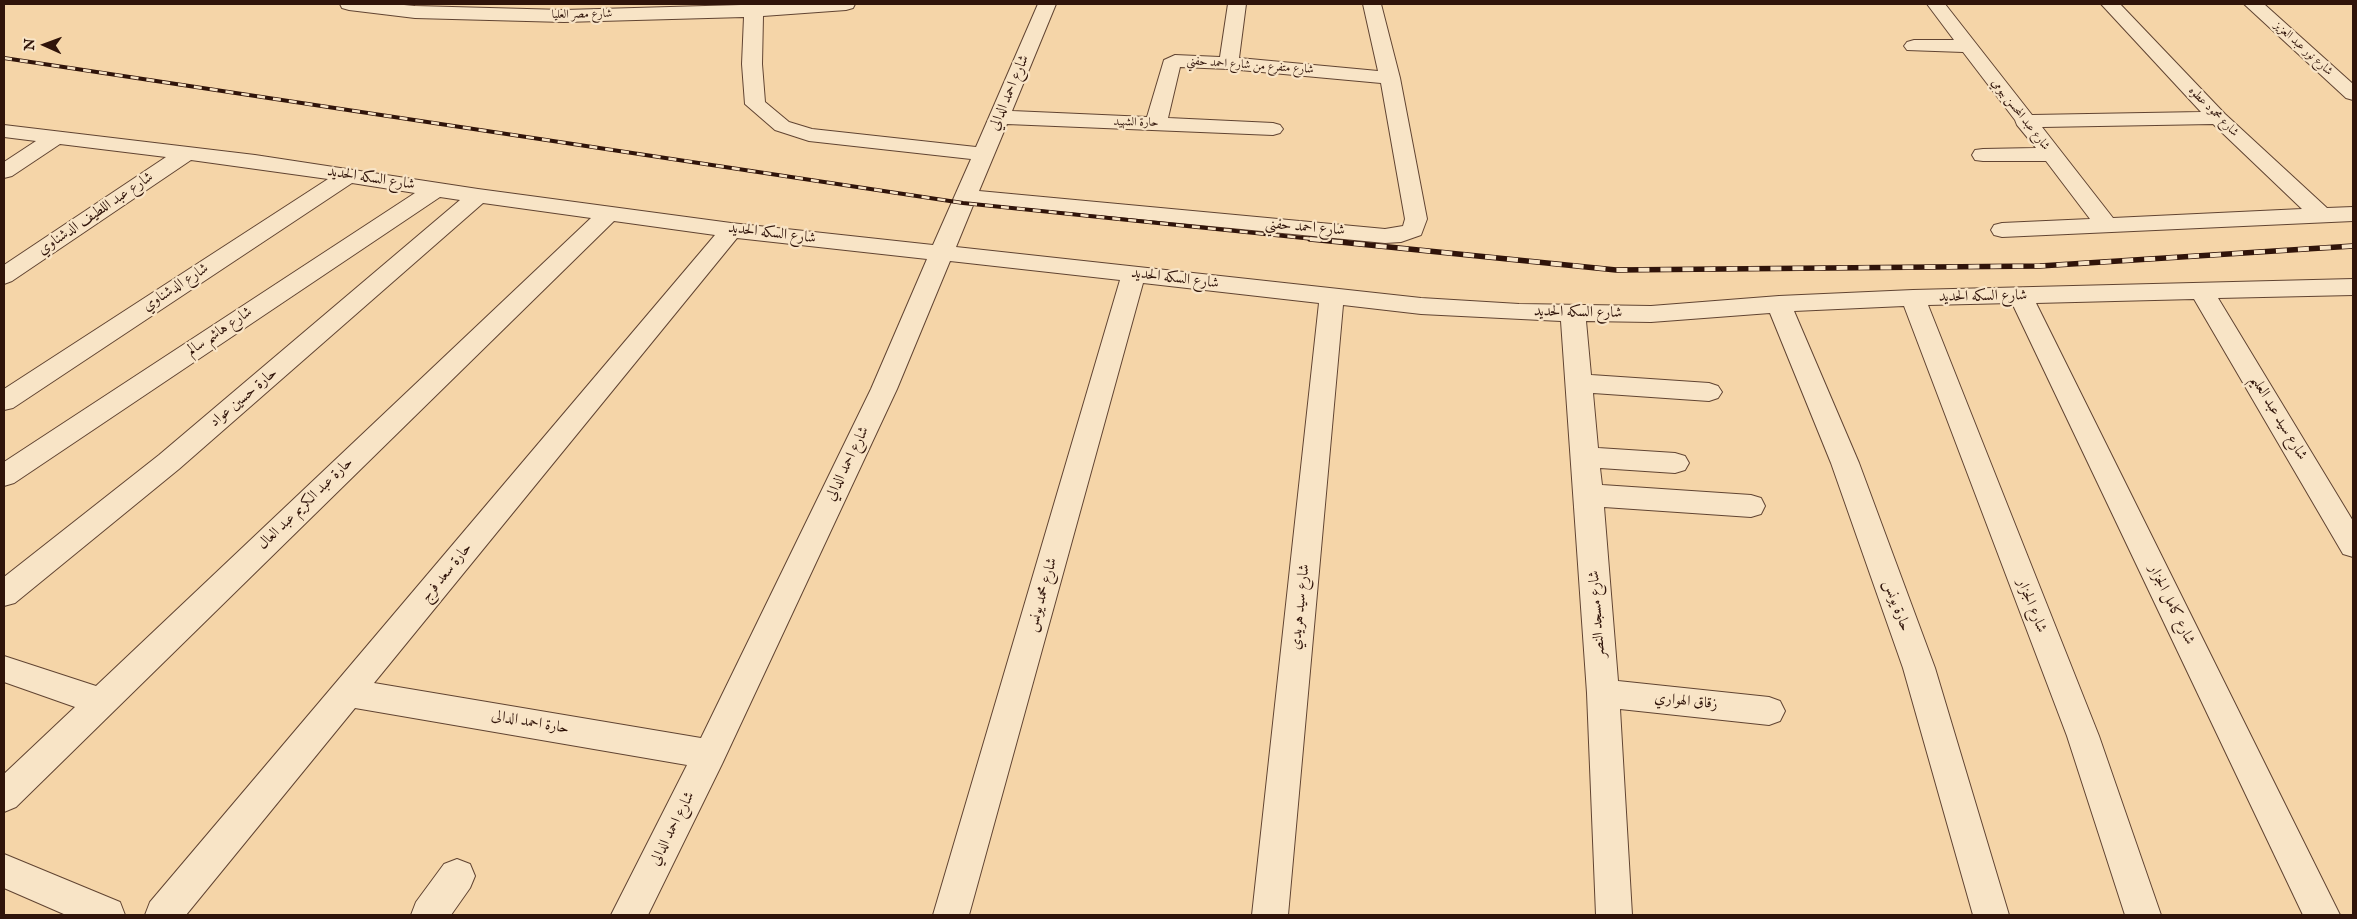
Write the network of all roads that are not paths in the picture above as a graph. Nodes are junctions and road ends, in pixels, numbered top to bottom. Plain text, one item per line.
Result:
1 (349, 4) edge
2 (846, 4) edge
3 (1047, 4) edge
4 (1237, 4) edge
5 (1372, 4) edge
6 (1936, 4) edge
7 (2110, 4) edge
8 (2253, 4) edge
9 (664, 9) edge
10 (754, 11) junction
11 (1914, 46) dead end
12 (1966, 46) junction
13 (1229, 62) junction
14 (2343, 76) edge
15 (1390, 78) junction
16 (2353, 94) edge
17 (999, 117) junction
18 (2218, 118) junction
19 (2024, 121) junction
20 (1156, 123) junction
21 (1273, 128) dead end
22 (4, 131) edge
23 (55, 138) junction
24 (188, 152) junction
25 (984, 154) junction
26 (1983, 154) dead end
27 (2051, 154) junction
28 (4, 171) edge
29 (349, 175) junction
30 (436, 189) junction
31 (478, 196) junction
32 (966, 196) junction
33 (609, 213) junction
34 (2353, 214) edge
35 (2321, 215) junction
36 (2106, 224) junction
37 (731, 230) junction
38 (2002, 230) dead end
39 (943, 252) junction
40 (1134, 274) junction
41 (4, 276) edge
42 (2353, 287) edge
43 (2202, 292) junction
44 (2021, 296) junction
45 (1332, 298) junction
46 (1913, 298) junction
47 (1779, 304) junction
48 (1573, 314) junction
49 (1579, 383) junction
50 (1709, 392) dead end
51 (4, 401) edge
52 (1586, 457) junction
53 (1675, 463) dead end
54 (4, 476) edge
55 (1589, 495) junction
56 (1751, 506) dead end
57 (2353, 546) edge
58 (4, 594) edge
59 (4, 668) edge
60 (349, 693) junction
61 (1603, 693) junction
62 (101, 702) junction
63 (1770, 711) dead end
64 (710, 754) junction
65 (4, 796) edge
66 (4, 871) edge
67 (457, 876) dead end
68 (107, 915) edge
69 (163, 915) edge
70 (429, 915) edge
71 (629, 915) edge
72 (951, 915) edge
73 (1270, 915) edge
74 (1614, 915) edge
75 (1991, 915) edge
76 (2143, 915) edge
77 (2322, 915) edge

1 - 9 street, شارع مصر العليا
2 - 10 street, شارع مصر العليا
3 - 17 street, شارع احمد الدالي
4 - 13 street
5 - 15 street, شارع احمد حفني
6 - 12 street, شارع عبد المحسن بيومي
7 - 18 street, شارع محمود عطوه
8 - 14 street, شارع نور عبد العزيز
9 - 10 street, شارع مصر العليا
10 - 25 street
11 - 12 street
12 - 19 street, شارع عبد المحسن بيومي
13 - 15 street, شارع متفرع من شارع احمد حفني
13 - 20 street, شارع متفرع من شارع احمد حفني
14 - 16 street, شارع نور عبد العزيز
15 - 32 street, شارع احمد حفني
17 - 20 street, حارة الشهيد
17 - 25 street, شارع احمد الدالي
18 - 19 street
18 - 35 street, شارع محمود عطوه
19 - 27 street, شارع عبد المحسن بيومي
20 - 21 street, حارة الشهيد
22 - 23 street, شارع السكه الحديد
23 - 24 street, شارع السكه الحديد
23 - 28 street
24 - 29 street, شارع السكه الحديد
24 - 41 street, شارع عبد اللطيف الدشناوي
25 - 32 street, شارع احمد الدالي
26 - 27 street
27 - 36 street, شارع عبد المحسن بيومي
29 - 30 street, شارع السكه الحديد
29 - 51 street, شارع الدشناوي
30 - 31 street, شارع السكه الحديد
30 - 54 street, شارع هاشم سالم
31 - 33 street, شارع السكه الحديد
31 - 58 street, حارة حسين عواد
32 - 39 street, شارع احمد الدالي
33 - 37 street, شارع السكه الحديد
33 - 62 street, حارة عبد الكريم عبد العال
34 - 35 street
35 - 36 street
36 - 38 street
37 - 39 street, شارع السكه الحديد
37 - 60 street, حارة سعد فرج
39 - 40 street, شارع السكه الحديد
39 - 64 street, شارع احمد الدالي
40 - 45 street, شارع السكه الحديد
40 - 72 street, شارع محمد يونس
42 - 43 street, شارع السكه الحديد
43 - 44 street, شارع السكه الحديد
43 - 57 street, شارع سيد عبد العليم
44 - 46 street, شارع السكه الحديد
44 - 77 street, شارع كامل الجزار
45 - 48 street, شارع السكه الحديد
45 - 73 street, شارع سيد هريدي
46 - 47 street, شارع السكه الحديد
46 - 76 street, شارع الجزار
47 - 48 street, شارع السكه الحديد
47 - 75 street, حارة يونس
48 - 49 street, شارع مسجد النصر
49 - 50 street
49 - 52 street, شارع مسجد النصر
52 - 53 street
52 - 55 street, شارع مسجد النصر
55 - 56 street
55 - 61 street, شارع مسجد النصر
59 - 62 street
60 - 64 street, حارة احمد الدالى
60 - 69 street, حارة سعد فرج
61 - 63 street, زقاق الهواري
61 - 74 street, شارع مسجد النصر
62 - 65 street, حارة عبد الكريم عبد العال
64 - 71 street, شارع احمد الدالي
66 - 68 street
67 - 70 street

